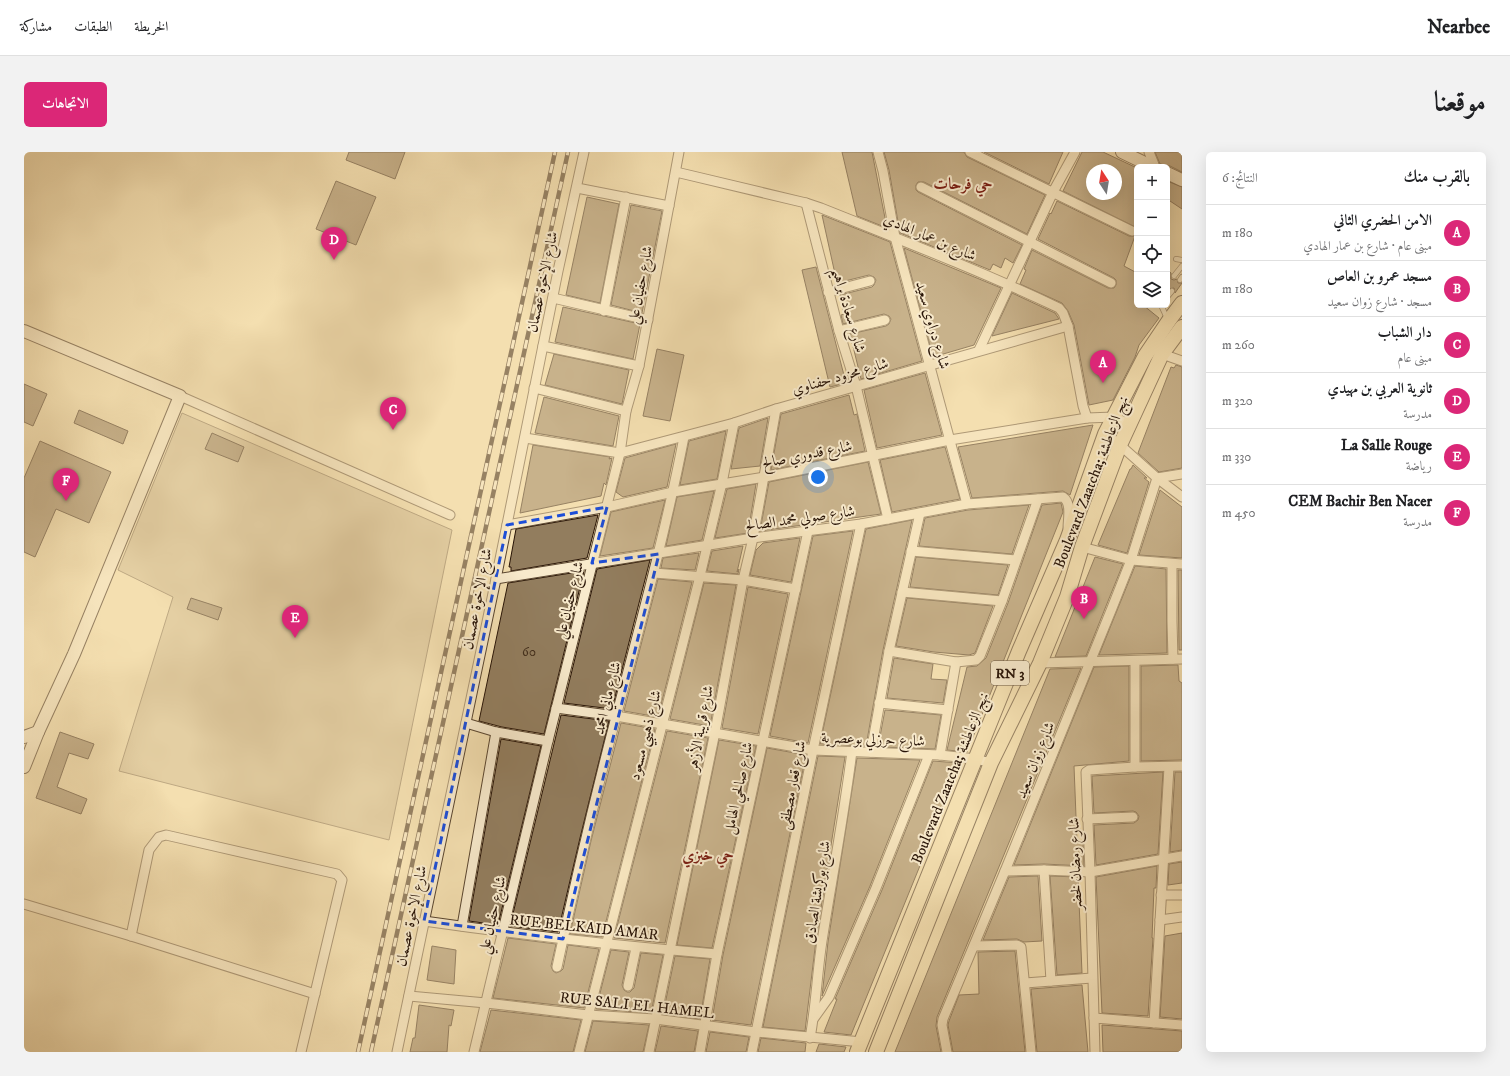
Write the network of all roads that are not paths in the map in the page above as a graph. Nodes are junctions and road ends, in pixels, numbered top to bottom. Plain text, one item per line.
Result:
1 (584, 152) edge
2 (680, 152) edge
3 (878, 152) edge
4 (970, 152) edge
5 (1075, 152) edge
6 (1122, 152) edge
7 (1150, 152) edge
8 (1148, 164) edge
9 (1153, 164) edge
10 (676, 172) junction
11 (1170, 174) edge
12 (1182, 180) edge
13 (921, 187) dead end
14 (577, 188) junction
15 (1053, 192) junction
16 (626, 197) junction
17 (806, 203) junction
18 (669, 206) junction
19 (1132, 231) dead end
20 (895, 237) junction
21 (1030, 241) junction
22 (1176, 259) dead end
23 (1182, 260) edge
24 (1182, 266) edge
25 (1174, 276) dead end
26 (870, 281) dead end
27 (1111, 283) dead end
28 (1010, 286) junction
29 (1172, 291) dead end
30 (828, 292) junction
31 (1170, 293) edge
32 (553, 298) junction
33 (1182, 303) edge
34 (1162, 308) edge
35 (604, 311) junction
36 (648, 320) junction
37 (885, 320) dead end
38 (1168, 321) junction
39 (1068, 326) junction
40 (1182, 327) edge
41 (24, 331) edge
42 (839, 331) junction
43 (543, 346) junction
44 (979, 350) junction
45 (1162, 354) junction
46 (1182, 361) edge
47 (930, 365) junction
48 (639, 366) junction
49 (856, 386) junction
50 (534, 388) junction
51 (180, 396) junction
52 (776, 409) junction
53 (626, 411) junction
54 (1114, 417) junction
55 (1087, 418) junction
56 (734, 423) junction
57 (1129, 424) junction
58 (1105, 434) junction
59 (684, 437) junction
60 (525, 438) junction
61 (950, 440) junction
62 (1120, 444) junction
63 (620, 454) junction
64 (872, 456) junction
65 (1182, 474) edge
66 (765, 477) junction
67 (1157, 478) junction
68 (722, 483) junction
69 (674, 492) junction
70 (1182, 497) edge
71 (1038, 499) junction
72 (967, 504) junction
73 (607, 507) junction
74 (920, 513) junction
75 (450, 515) dead end
76 (888, 519) junction
77 (507, 524) junction
78 (861, 524) junction
79 (808, 531) junction
80 (753, 538) junction
81 (1067, 540) junction
82 (707, 545) junction
83 (1082, 546) junction
84 (911, 551) junction
85 (659, 554) junction
86 (1016, 560) junction
87 (1131, 560) junction
88 (592, 563) junction
89 (1172, 564) junction
90 (1182, 564) edge
91 (654, 572) junction
92 (700, 576) junction
93 (496, 579) junction
94 (743, 580) junction
95 (796, 589) junction
96 (902, 592) junction
97 (1002, 601) junction
98 (888, 651) junction
99 (1180, 660) edge
100 (956, 662) junction
101 (1090, 662) junction
102 (1134, 662) junction
103 (1040, 663) junction
104 (879, 703) junction
105 (556, 708) junction
106 (948, 710) junction
107 (616, 716) junction
108 (466, 723) junction
109 (662, 724) junction
110 (38, 732) junction
111 (496, 732) junction
112 (715, 732) junction
113 (24, 737) edge
114 (548, 741) junction
115 (762, 742) junction
116 (813, 750) junction
117 (852, 751) junction
118 (871, 752) junction
119 (929, 755) junction
120 (940, 755) junction
121 (976, 759) junction
122 (991, 763) junction
123 (24, 764) edge
124 (1182, 766) edge
125 (1135, 767) junction
126 (1169, 767) junction
127 (1133, 817) dead end
128 (1087, 820) junction
129 (1182, 856) edge
130 (1164, 860) junction
131 (1044, 870) junction
132 (1005, 872) junction
133 (1090, 872) junction
134 (1162, 895) junction
135 (1182, 895) edge
136 (24, 904) edge
137 (1182, 917) edge
138 (1160, 920) junction
139 (424, 921) junction
140 (462, 926) junction
141 (502, 932) junction
142 (131, 936) junction
143 (563, 939) junction
144 (606, 944) junction
145 (974, 946) junction
146 (636, 948) junction
147 (669, 950) junction
148 (717, 954) junction
149 (557, 967) dead end
150 (1092, 978) junction
151 (1051, 981) junction
152 (1026, 983) junction
153 (628, 986) dead end
154 (315, 994) junction
155 (409, 996) junction
156 (486, 1003) junction
157 (588, 1015) junction
158 (814, 1018) junction
159 (1094, 1018) junction
160 (655, 1019) junction
161 (1154, 1023) junction
162 (1182, 1025) edge
163 (705, 1026) junction
164 (756, 1032) junction
165 (810, 1038) junction
166 (860, 1047) edge
167 (301, 1052) edge
168 (397, 1052) edge
169 (474, 1052) edge
170 (579, 1052) edge
171 (649, 1052) edge
172 (700, 1052) edge
173 (752, 1052) edge
174 (876, 1052) edge
175 (946, 1052) edge
176 (1031, 1052) edge
177 (1095, 1052) edge

1 - 14 street, شارع الإخوة عصمان
2 - 10 street, شارع حفيان علي
3 - 20 street, شارع دراوي سعيد
4 - 15 street
5 - 15 street
6 - 8 street
7 - 9 street
10 - 17 street, شارع بن عمار الهادي
10 - 18 street, شارع حفيان علي
11 - 12 street
13 - 21 street
14 - 16 street
14 - 32 street, شارع الإخوة عصمان
15 - 19 street
15 - 21 street
16 - 18 street
16 - 35 street
17 - 20 street, شارع بن عمار الهادي
17 - 30 street, شارع سعادة براهيم
18 - 36 street, شارع حفيان علي
20 - 28 street, شارع بن عمار الهادي
20 - 47 street, شارع دراوي سعيد
21 - 27 street
21 - 28 street
22 - 23 lane
24 - 25 lane
26 - 30 street
28 - 39 street, شارع بن عمار الهادي
28 - 44 street
29 - 31 lane
30 - 42 street, شارع سعادة براهيم
32 - 35 street
32 - 43 street, شارع الإخوة عصمان
33 - 38 main road, Boulevard Zaatcha; نهج الزعاطشة / RN 3
34 - 38 lane
35 - 36 street
36 - 48 street, شارع حفيان علي
37 - 42 street
38 - 54 main road, Boulevard Zaatcha; نهج الزعاطشة / RN 3
39 - 44 street, شارع محزود حفناوي
39 - 55 street, شارع بن عمار الهادي
40 - 45 main road, Boulevard Zaatcha; نهج الزعاطشة / RN 3
41 - 51 street
42 - 49 street, شارع سعادة براهيم
43 - 48 street
43 - 50 street, شارع الإخوة عصمان
44 - 47 street, شارع محزود حفناوي
45 - 46 street
45 - 57 main road, Boulevard Zaatcha; نهج الزعاطشة / RN 3
47 - 49 street, شارع محزود حفناوي
47 - 61 street, شارع دراوي سعيد
48 - 53 street, شارع حفيان علي
49 - 52 street, شارع محزود حفناوي
49 - 64 street, شارع سعادة براهيم
50 - 53 street
50 - 60 street, شارع الإخوة عصمان
51 - 75 street
51 - 110 street
52 - 56 street, شارع محزود حفناوي
52 - 66 street, شارع قريبة الأزهر
53 - 63 street, شارع حفيان علي
54 - 55 street, شارع قدوري صالح
54 - 57 street
54 - 58 main road, Boulevard Zaatcha; نهج الزعاطشة / RN 3
55 - 61 street, شارع قدوري صالح
56 - 59 street, شارع محزود حفناوي
56 - 68 street, شارع ذهيبي مسعود
57 - 62 main road, Boulevard Zaatcha; نهج الزعاطشة / RN 3
58 - 62 street
58 - 81 main road, Boulevard Zaatcha; نهج الزعاطشة / RN 3
59 - 63 street, شارع محزود حفناوي
59 - 69 street, شارع ماني امحمد
60 - 63 street
60 - 77 street, شارع الإخوة عصمان
61 - 64 street, شارع قدوري صالح
61 - 72 street, شارع دراوي سعيد
62 - 67 street
62 - 83 main road, Boulevard Zaatcha; نهج الزعاطشة / RN 3
63 - 73 street, شارع حفيان علي
64 - 66 street, شارع قدوري صالح
64 - 76 street, شارع سعادة براهيم
65 - 67 street
66 - 68 street, شارع قدوري صالح
66 - 80 street, شارع قريبة الأزهر
67 - 70 street
67 - 87 street, شارع زوان سعيد
68 - 69 street, شارع قدوري صالح
68 - 82 street, شارع ذهيبي مسعود
69 - 73 street, شارع قدوري صالح
69 - 85 street, شارع ماني امحمد
71 - 72 street, شارع صولي محمد الصالح
71 - 81 street, شارع صولي محمد الصالح
71 - 86 street
72 - 74 street, شارع صولي محمد الصالح
73 - 77 street, شارع قدوري صالح
73 - 88 street, شارع حفيان علي
74 - 76 street, شارع صولي محمد الصالح
74 - 84 street
76 - 78 street, شارع صولي محمد الصالح
77 - 93 street, شارع الإخوة عصمان
78 - 79 street, شارع صولي محمد الصالح
78 - 116 street, شارع قعار مصطفى
79 - 80 street, شارع صولي محمد الصالح
79 - 95 street, شارع صالحي الهامل
80 - 82 street, شارع صولي محمد الصالح
80 - 94 street, شارع قريبة الأزهر
81 - 121 main road, Boulevard Zaatcha; نهج الزعاطشة / RN 3
82 - 85 street, شارع صولي محمد الصالح
82 - 92 street, شارع ذهيبي مسعود
83 - 87 street
83 - 103 main road, Boulevard Zaatcha; نهج الزعاطشة / RN 3
84 - 86 street
84 - 96 street
85 - 88 street, شارع صولي محمد الصالح
85 - 91 street, شارع ماني امحمد
86 - 97 street
87 - 89 street
87 - 101 street, شارع زوان سعيد
88 - 93 street, شارع صولي محمد الصالح
88 - 105 street, شارع حفيان علي
89 - 90 street
89 - 99 street
91 - 92 street
91 - 107 street, شارع ماني امحمد
92 - 94 street
92 - 109 street, شارع ذهيبي مسعود
93 - 108 street, شارع الإخوة عصمان
94 - 95 street
94 - 112 street, شارع قريبة الأزهر
95 - 115 street, شارع صالحي الهامل
96 - 97 street
96 - 98 street
97 - 100 street
98 - 100 street
98 - 104 street
99 - 102 street
100 - 106 street
101 - 102 street
101 - 103 street
101 - 132 street, شارع زوان سعيد
102 - 125 street
103 - 122 main road, Boulevard Zaatcha; نهج الزعاطشة / RN 3
104 - 106 street
104 - 118 street
105 - 107 street, شارع حرزلي بوعصرية
105 - 114 street, شارع حفيان علي
106 - 120 street
107 - 109 street, شارع حرزلي بوعصرية
107 - 143 street, شارع ماني امحمد
108 - 111 street
108 - 139 street, شارع الإخوة عصمان
109 - 112 street, شارع حرزلي بوعصرية
109 - 144 street, شارع ذهيبي مسعود
110 - 113 street
110 - 123 street
111 - 114 street
111 - 140 street
112 - 115 street, شارع حرزلي بوعصرية
112 - 147 street, شارع قريبة الأزهر
114 - 141 street, شارع حفيان علي
115 - 116 street, شارع حرزلي بوعصرية
115 - 148 street, شارع صالحي الهامل
116 - 117 street, شارع حرزلي بوعصرية
116 - 164 street, شارع قعار مصطفى
117 - 118 street, شارع حرزلي بوعصرية
117 - 158 street, شارع بوكريشة الصادق
118 - 119 street, شارع حرزلي بوعصرية
119 - 120 street, شارع حرزلي بوعصرية
119 - 158 street
120 - 121 street, شارع حرزلي بوعصرية
121 - 122 street, شارع حرزلي بوعصرية
121 - 166 main road, Boulevard Zaatcha; نهج الزعاطشة / RN 3
122 - 174 main road, Boulevard Zaatcha; نهج الزعاطشة / RN 3
124 - 126 street, شارع رمضان لخضر
125 - 126 street, شارع رمضان لخضر
125 - 128 street, شارع رمضان لخضر
126 - 130 street
127 - 128 street
128 - 133 street, شارع رمضان لخضر
129 - 130 street
130 - 133 street
130 - 134 street
131 - 132 street
131 - 133 street
131 - 151 street
132 - 145 street, شارع زوان سعيد
133 - 150 street, شارع رمضان لخضر
134 - 135 street
134 - 138 street
136 - 142 street
137 - 138 street
138 - 161 street
139 - 140 street, RUE BELKAID AMAR
139 - 155 street, شارع الإخوة عصمان
140 - 141 street, RUE BELKAID AMAR
141 - 143 street, RUE BELKAID AMAR
141 - 156 street, شارع حفيان علي
142 - 154 street
142 - 154 street
143 - 144 street, RUE BELKAID AMAR
143 - 149 street, شارع ماني امحمد
144 - 146 street, RUE BELKAID AMAR
144 - 157 street, شارع ذهيبي مسعود
145 - 152 street
145 - 175 street, شارع زوان سعيد
146 - 147 street, RUE BELKAID AMAR
146 - 153 street
147 - 148 street, RUE BELKAID AMAR
147 - 160 street, شارع قريبة الأزهر
148 - 163 street, شارع صالحي الهامل
150 - 151 street
150 - 159 street, شارع رمضان لخضر
151 - 152 street
152 - 176 street
154 - 167 street
155 - 156 street, RUE SALI EL HAMEL
155 - 168 street, شارع الإخوة عصمان
156 - 157 street, RUE SALI EL HAMEL
156 - 169 street, شارع حفيان علي
157 - 160 street, RUE SALI EL HAMEL
157 - 170 street, شارع ذهيبي مسعود
158 - 165 street, شارع بوكريشة الصادق
159 - 161 street
159 - 177 street, شارع رمضان لخضر
160 - 163 street, RUE SALI EL HAMEL
160 - 171 street, شارع قريبة الأزهر
161 - 162 street
163 - 164 street, RUE SALI EL HAMEL
163 - 172 street, شارع صالحي الهامل
164 - 165 street, RUE SALI EL HAMEL
164 - 173 street, شارع قعار مصطفى
165 - 166 street, RUE SALI EL HAMEL

